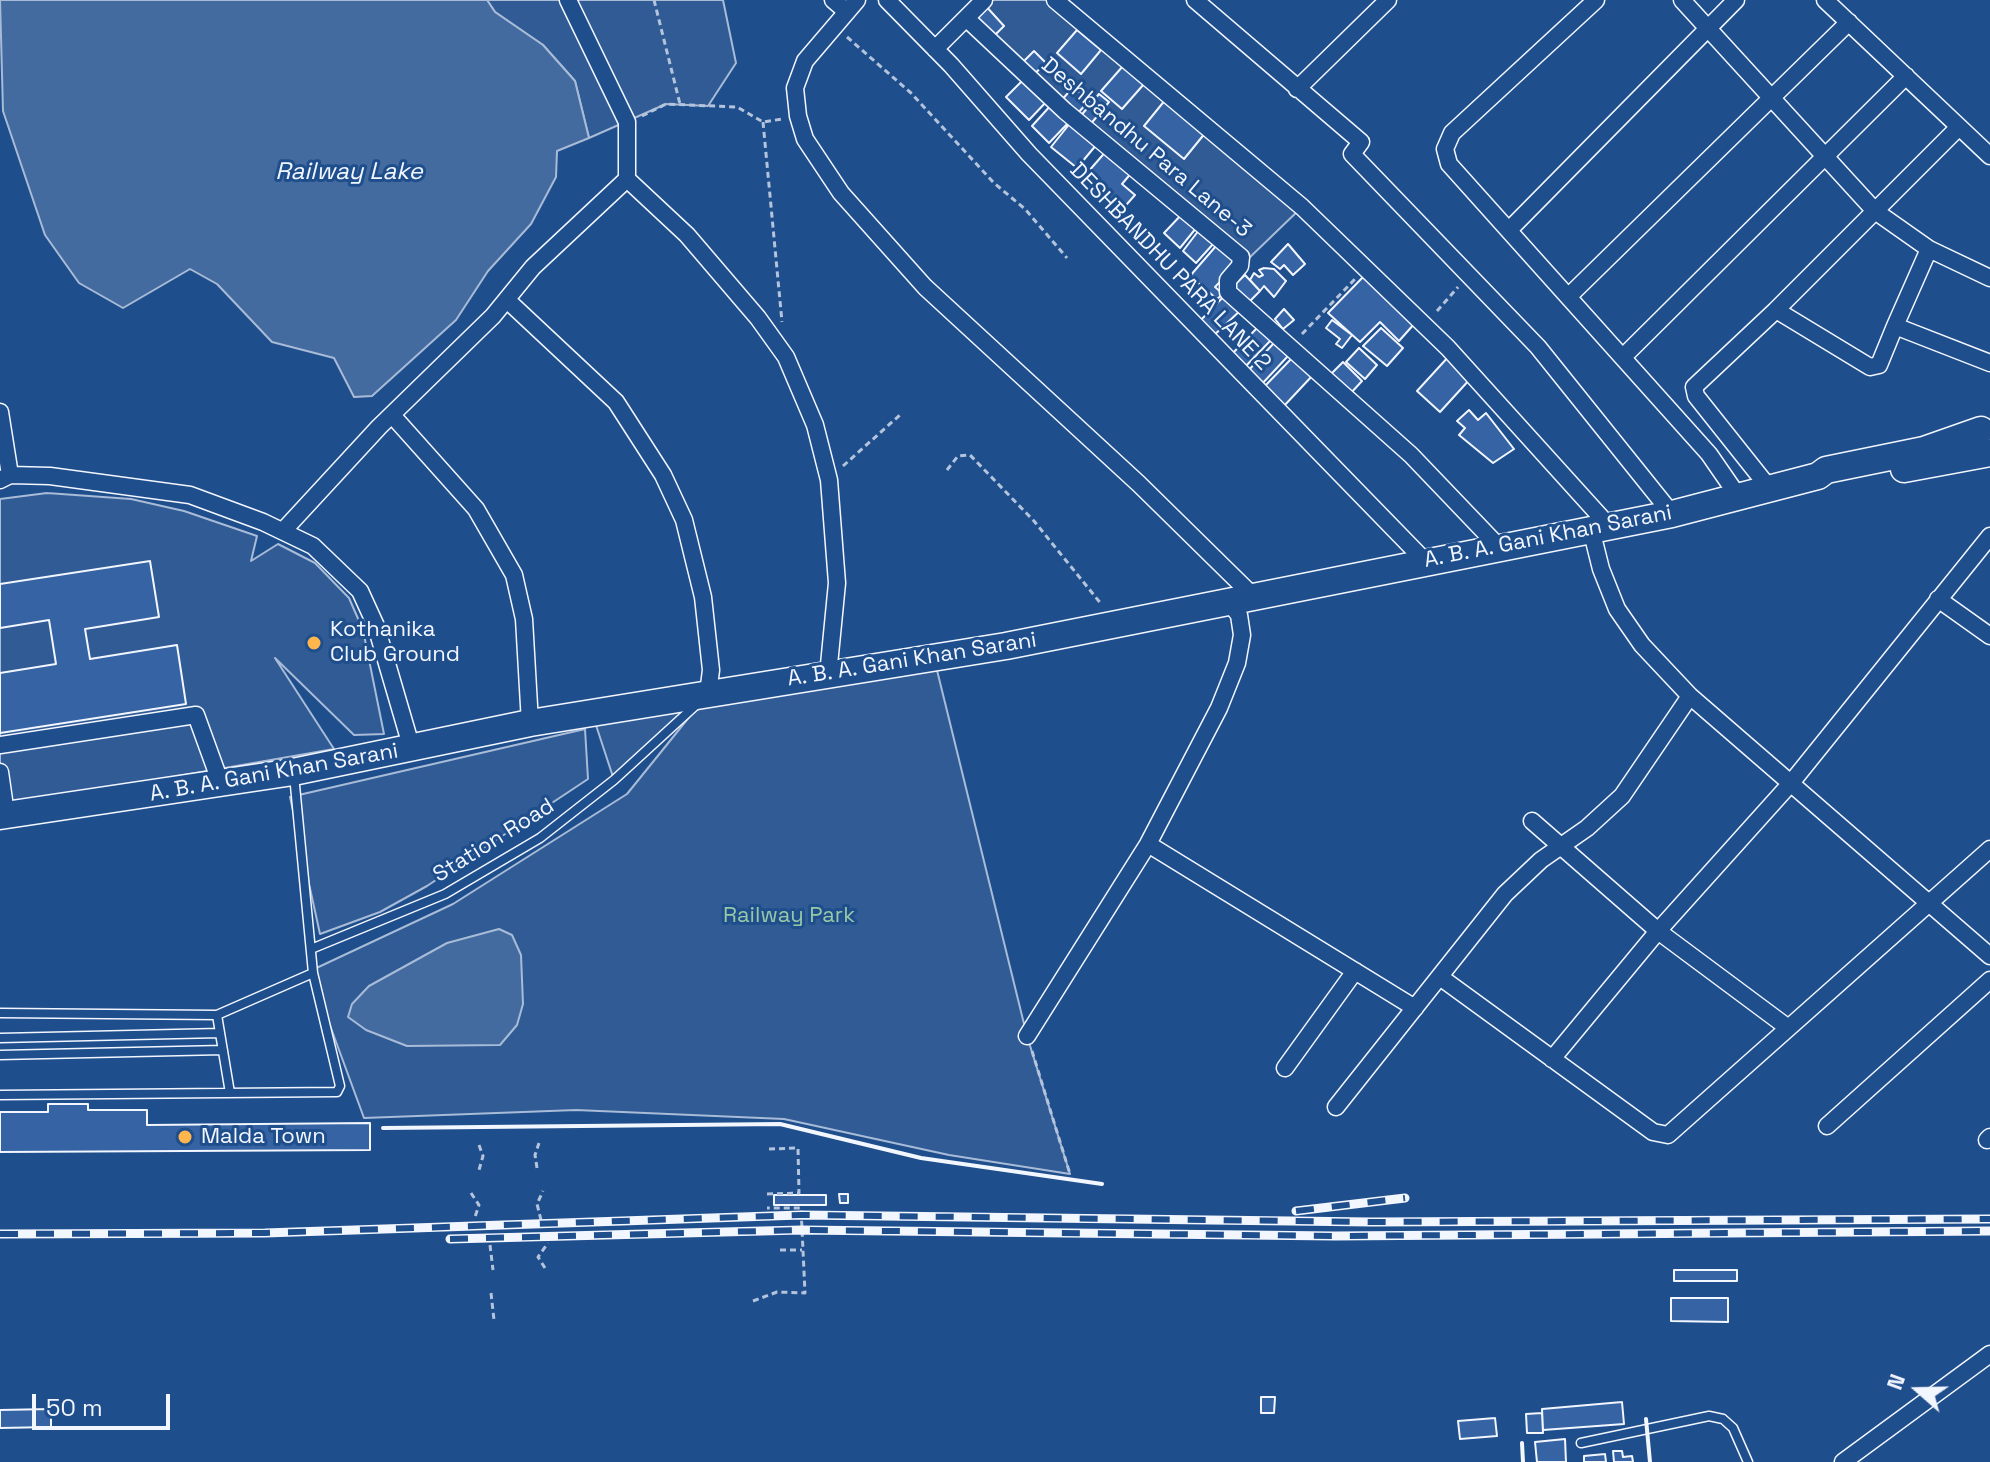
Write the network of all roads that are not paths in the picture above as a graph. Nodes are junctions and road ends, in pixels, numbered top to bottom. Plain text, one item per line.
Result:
1 (568, 0) edge
2 (833, 0) edge
3 (887, 0) edge
4 (984, 0) edge
5 (1055, 0) edge
6 (1195, 0) edge
7 (1388, 0) edge
8 (1596, 0) edge
9 (1682, 0) edge
10 (1736, 0) edge
11 (1825, 0) edge
12 (1214, 5) edge
13 (852, 6) edge
14 (966, 18) junction
15 (1849, 22) junction
16 (1708, 28) junction
17 (935, 49) junction
18 (1906, 76) junction
19 (1297, 89) junction
20 (1771, 98) junction
21 (1959, 127) junction
22 (1990, 156) edge
23 (1825, 157) junction
24 (627, 179) junction
25 (1875, 211) junction
26 (1510, 229) junction
27 (1929, 249) junction
28 (1990, 278) edge
29 (1569, 296) junction
30 (507, 300) junction
31 (1776, 310) junction
32 (1895, 326) junction
33 (1623, 357) junction
34 (1990, 363) edge
35 (0, 412) edge
36 (392, 415) junction
37 (1988, 436) edge
38 (5, 478) edge
39 (1770, 489) junction
40 (1738, 496) junction
41 (1672, 514) junction
42 (1600, 527) junction
43 (283, 531) junction
44 (1990, 536) edge
45 (1499, 547) junction
46 (1425, 561) junction
47 (1241, 599) junction
48 (1938, 599) junction
49 (1990, 636) edge
50 (828, 675) junction
51 (708, 694) junction
52 (1690, 696) junction
53 (530, 723) junction
54 (0, 745) edge
55 (412, 749) junction
56 (0, 772) edge
57 (293, 772) junction
58 (1791, 783) junction
59 (221, 784) junction
60 (3, 815) edge
61 (1532, 821) dead end
62 (1148, 844) junction
63 (1990, 849) edge
64 (1560, 850) junction
65 (1929, 905) junction
66 (1658, 931) junction
67 (311, 949) junction
68 (1990, 956) edge
69 (1355, 971) junction
70 (313, 973) junction
71 (1440, 977) junction
72 (1990, 980) edge
73 (1415, 1008) junction
74 (0, 1013) edge
75 (217, 1015) junction
76 (1787, 1027) junction
77 (220, 1033) junction
78 (1027, 1036) road end
79 (0, 1038) edge
80 (223, 1050) junction
81 (0, 1055) edge
82 (1552, 1059) junction
83 (1285, 1068) dead end
84 (230, 1093) junction
85 (0, 1095) edge
86 (1336, 1107) dead end
87 (1827, 1126) dead end
88 (1990, 1354) edge
89 (1581, 1443) dead end
90 (1748, 1462) edge
91 (1843, 1462) edge

1 - 24 street
2 - 13 street
3 - 17 street, DESHBANDHU PARA LANE 2
4 - 14 street
5 - 42 street
6 - 12 street
7 - 19 street
8 - 26 street
9 - 16 street
10 - 16 street
11 - 15 street
12 - 19 street
13 - 47 street
14 - 17 street
14 - 45 street, Deshbandhu Para Lane-3
15 - 18 street
15 - 20 street
16 - 20 street
16 - 26 street
17 - 46 street, DESHBANDHU PARA LANE 2
18 - 21 street
18 - 23 street
19 - 41 street
20 - 23 street
20 - 29 street
21 - 22 street
21 - 25 street
23 - 25 street
23 - 33 street
24 - 30 street
24 - 50 street
25 - 27 street
25 - 31 street
26 - 29 street
27 - 28 street
27 - 32 street
29 - 33 street
30 - 36 street
30 - 51 street
31 - 32 street
31 - 39 street
32 - 34 street
33 - 40 street
35 - 38 street
36 - 43 street
36 - 53 street
37 - 39 main road, A. B. A. Gani Khan Sarani
38 - 43 street
39 - 40 main road, A. B. A. Gani Khan Sarani
40 - 41 main road, A. B. A. Gani Khan Sarani
41 - 42 main road, A. B. A. Gani Khan Sarani
42 - 45 main road, A. B. A. Gani Khan Sarani
42 - 52 street
43 - 55 street
44 - 48 street
45 - 46 main road, A. B. A. Gani Khan Sarani
46 - 47 main road, A. B. A. Gani Khan Sarani
47 - 50 main road, A. B. A. Gani Khan Sarani
47 - 62 street
48 - 49 street
48 - 58 street
50 - 51 main road, A. B. A. Gani Khan Sarani
51 - 53 main road, A. B. A. Gani Khan Sarani
51 - 67 lane, Station Road
52 - 58 street
52 - 64 street
53 - 55 main road, A. B. A. Gani Khan Sarani
54 - 59 street
55 - 57 main road, A. B. A. Gani Khan Sarani
56 - 60 street
57 - 59 main road, A. B. A. Gani Khan Sarani
57 - 67 lane
58 - 65 street
58 - 66 street
59 - 60 main road, A. B. A. Gani Khan Sarani
61 - 64 street
62 - 69 street
62 - 78 street
63 - 65 street
64 - 66 street
64 - 71 street
65 - 68 street
65 - 76 street
66 - 76 street
66 - 82 street
67 - 70 lane
69 - 73 street
69 - 83 street
70 - 75 lane
70 - 84 lane
71 - 73 street
71 - 82 street
72 - 87 street
73 - 86 street
74 - 75 lane
75 - 77 lane
76 - 82 street
77 - 79 lane
77 - 80 lane
80 - 81 lane
80 - 84 lane
84 - 85 lane
88 - 91 street
89 - 90 lane

